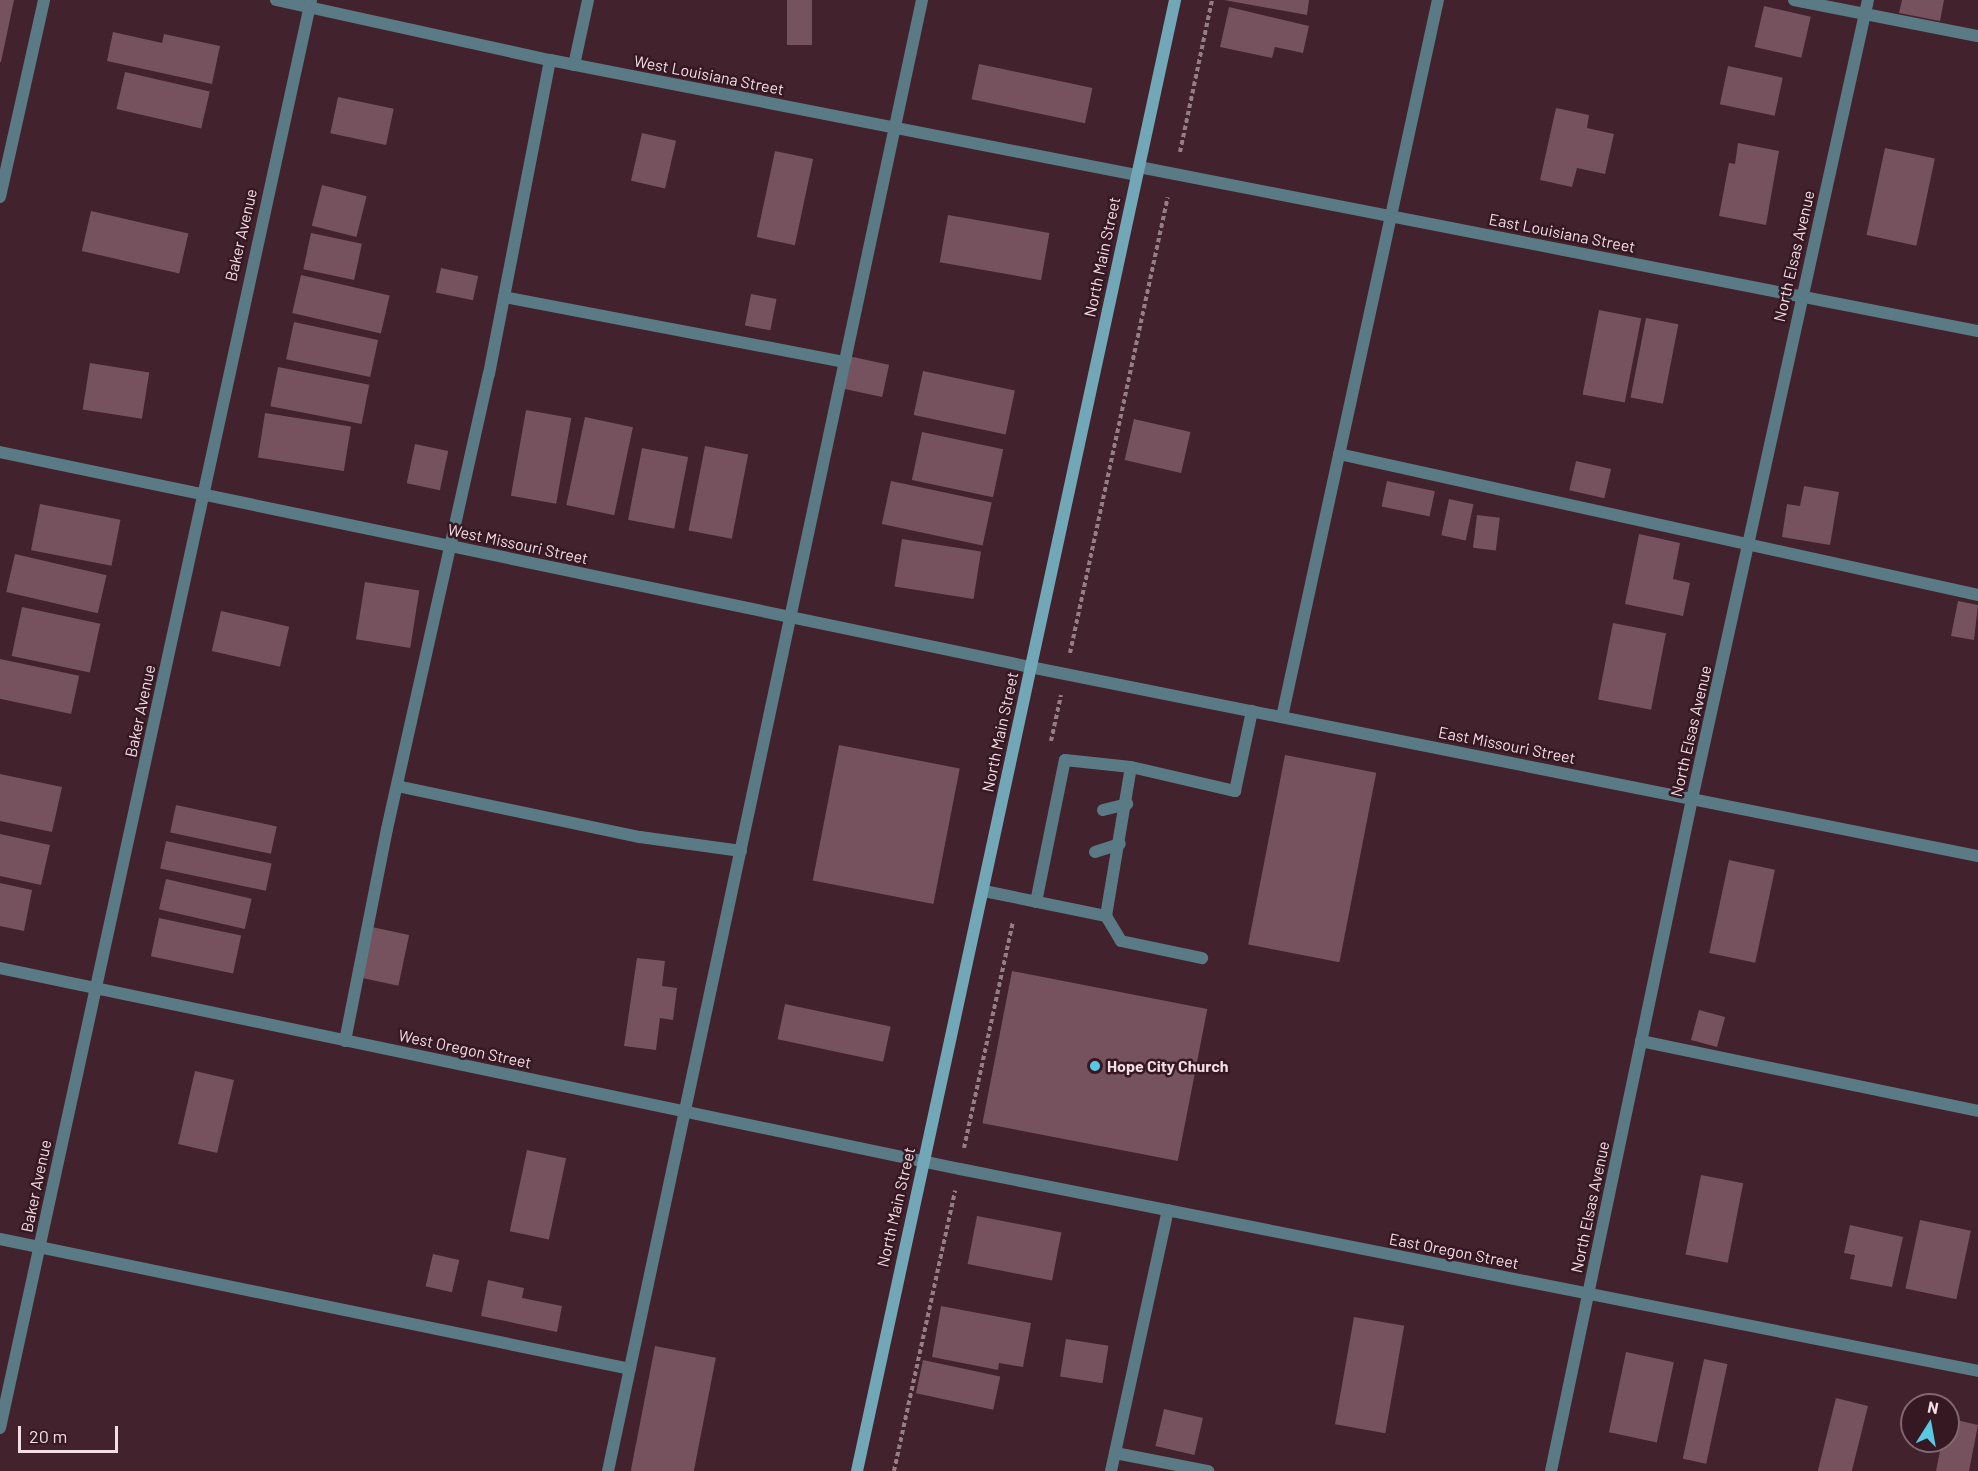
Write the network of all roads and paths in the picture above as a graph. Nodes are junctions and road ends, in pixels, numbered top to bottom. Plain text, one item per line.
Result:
1 (44, 0) edge
2 (276, 0) edge
3 (588, 0) edge
4 (922, 0) edge
5 (1175, 0) edge
6 (1212, 0) edge
7 (1438, 0) edge
8 (1794, 0) edge
9 (1868, 0) edge
10 (310, 4) edge
11 (1865, 14) junction
12 (1978, 36) edge
13 (550, 60) junction
14 (574, 65) junction
15 (895, 128) junction
16 (1183, 141) dead end
17 (1138, 171) junction
18 (1170, 188) dead end
19 (1, 191) edge
20 (1391, 216) junction
21 (504, 297) junction
22 (1801, 297) junction
23 (1978, 331) edge
24 (845, 362) junction
25 (0, 452) edge
26 (1339, 454) junction
27 (202, 495) junction
28 (450, 546) junction
29 (1749, 546) junction
30 (1978, 595) edge
31 (790, 617) junction
32 (1074, 633) dead end
33 (1030, 667) junction
34 (1252, 711) junction
35 (1282, 717) junction
36 (1131, 767) junction
37 (397, 786) junction
38 (1692, 799) junction
39 (1127, 804) junction
40 (1103, 810) dead end
41 (1120, 844) junction
42 (741, 851) junction
43 (1095, 852) dead end
44 (1978, 856) edge
45 (984, 891) junction
46 (1036, 902) junction
47 (1106, 916) junction
48 (1202, 958) dead end
49 (0, 969) edge
50 (96, 988) junction
51 (345, 1041) junction
52 (1641, 1041) junction
53 (1978, 1111) edge
54 (685, 1112) junction
55 (923, 1161) junction
56 (952, 1201) dead end
57 (1168, 1210) junction
58 (0, 1239) edge
59 (39, 1248) junction
60 (1588, 1294) junction
61 (630, 1369) junction
62 (1978, 1371) edge
63 (0, 1428) edge
64 (1115, 1453) junction
65 (608, 1471) edge
66 (857, 1471) edge
67 (894, 1471) edge
68 (1111, 1471) edge
69 (1208, 1471) edge
70 (1551, 1471) edge

1 - 19 street
2 - 10 street, West Louisiana Street
3 - 14 street
4 - 15 street
5 - 17 street, North Main Street
6 - 16 path
7 - 20 street
8 - 11 street
9 - 11 street, North Elsas Avenue
10 - 13 street, West Louisiana Street
10 - 27 street, Baker Avenue
11 - 12 street
11 - 22 street, North Elsas Avenue
13 - 14 street, West Louisiana Street
13 - 21 street
14 - 15 street, West Louisiana Street
15 - 17 street, West Louisiana Street
15 - 24 street
17 - 20 street, East Louisiana Street
17 - 33 street, North Main Street
18 - 32 path
20 - 22 street, East Louisiana Street
20 - 26 street
21 - 24 street
21 - 28 street
22 - 23 street, East Louisiana Street
22 - 29 street, North Elsas Avenue
24 - 31 street
25 - 27 street, West Missouri Street
26 - 29 street
26 - 35 street
27 - 28 street, West Missouri Street
27 - 50 street, Baker Avenue
28 - 31 street, West Missouri Street
28 - 37 street
29 - 30 street
29 - 38 street, North Elsas Avenue
31 - 33 street, West Missouri Street
31 - 42 street
33 - 34 street, East Missouri Street
33 - 45 street, North Main Street
34 - 35 street, East Missouri Street
34 - 36 street
35 - 38 street, East Missouri Street
36 - 39 street
36 - 46 street
37 - 42 street
37 - 51 street
38 - 44 street, East Missouri Street
38 - 52 street, North Elsas Avenue
39 - 40 street
39 - 41 street
41 - 43 street
41 - 47 street
42 - 54 street
45 - 46 street
45 - 55 street, North Main Street
46 - 47 street
47 - 48 street
49 - 50 street, West Oregon Street
50 - 51 street, West Oregon Street
50 - 59 street, Baker Avenue
51 - 54 street, West Oregon Street
52 - 53 street
52 - 60 street, North Elsas Avenue
54 - 55 street, West Oregon Street
54 - 61 street
55 - 57 street, East Oregon Street
55 - 66 street, North Main Street
56 - 67 path
57 - 60 street, East Oregon Street
57 - 64 street
58 - 59 street
59 - 61 street
59 - 63 street, Baker Avenue
60 - 62 street, East Oregon Street
60 - 70 street, North Elsas Avenue
61 - 65 street
64 - 68 street
64 - 69 street

